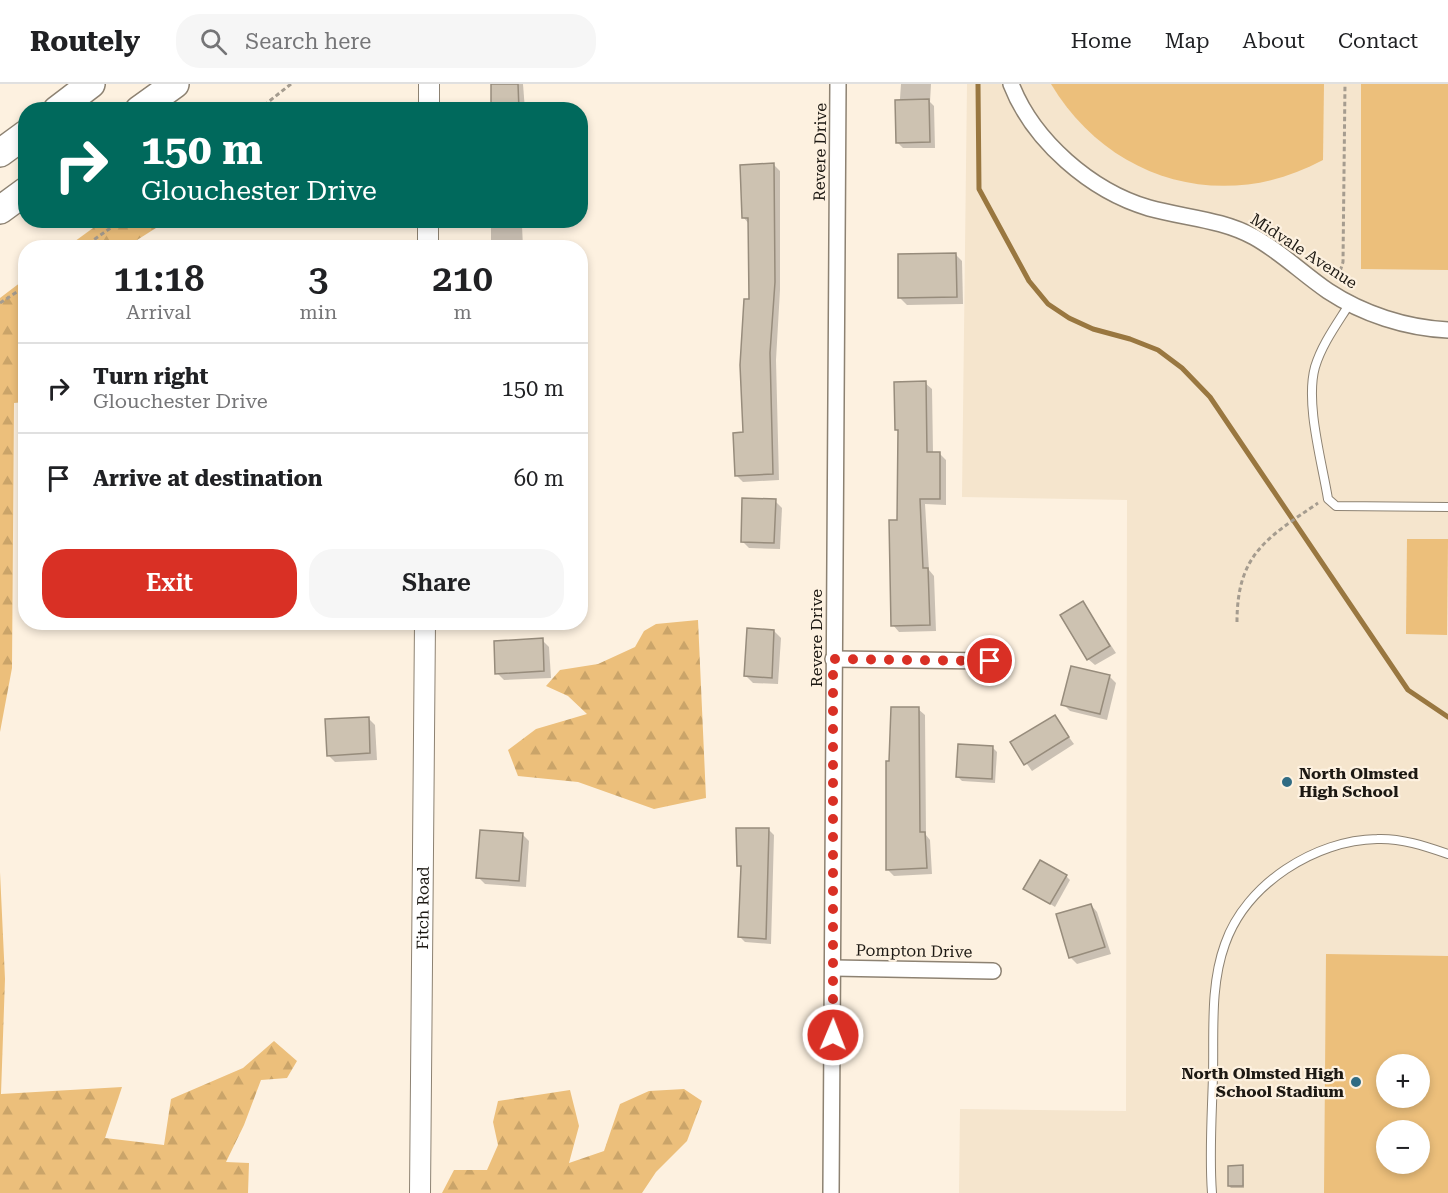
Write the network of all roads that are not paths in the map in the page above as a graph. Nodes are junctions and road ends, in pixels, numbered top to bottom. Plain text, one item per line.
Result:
1 (91, 84) edge
2 (175, 84) edge
3 (429, 84) edge
4 (838, 84) edge
5 (1011, 84) edge
6 (67, 102) edge
7 (150, 102) edge
8 (429, 102) edge
9 (18, 140) edge
10 (0, 153) edge
11 (18, 197) edge
12 (0, 210) edge
13 (1350, 303) junction
14 (1448, 330) edge
15 (1448, 507) edge
16 (425, 630) edge
17 (833, 659) junction
18 (990, 661) dead end
19 (1448, 854) edge
20 (834, 968) junction
21 (993, 971) dead end
22 (420, 1193) edge
23 (831, 1193) edge
24 (1212, 1193) edge

1 - 6 highway
2 - 7 highway
3 - 8 street
4 - 17 street, Revere Drive
5 - 13 street, Midvale Avenue
9 - 10 highway
11 - 12 highway
13 - 14 street, Midvale Avenue
13 - 15 lane
16 - 22 street, Fitch Road
17 - 18 street
17 - 20 street, Revere Drive
19 - 24 lane
20 - 21 street, Pompton Drive
20 - 23 street, Revere Drive

